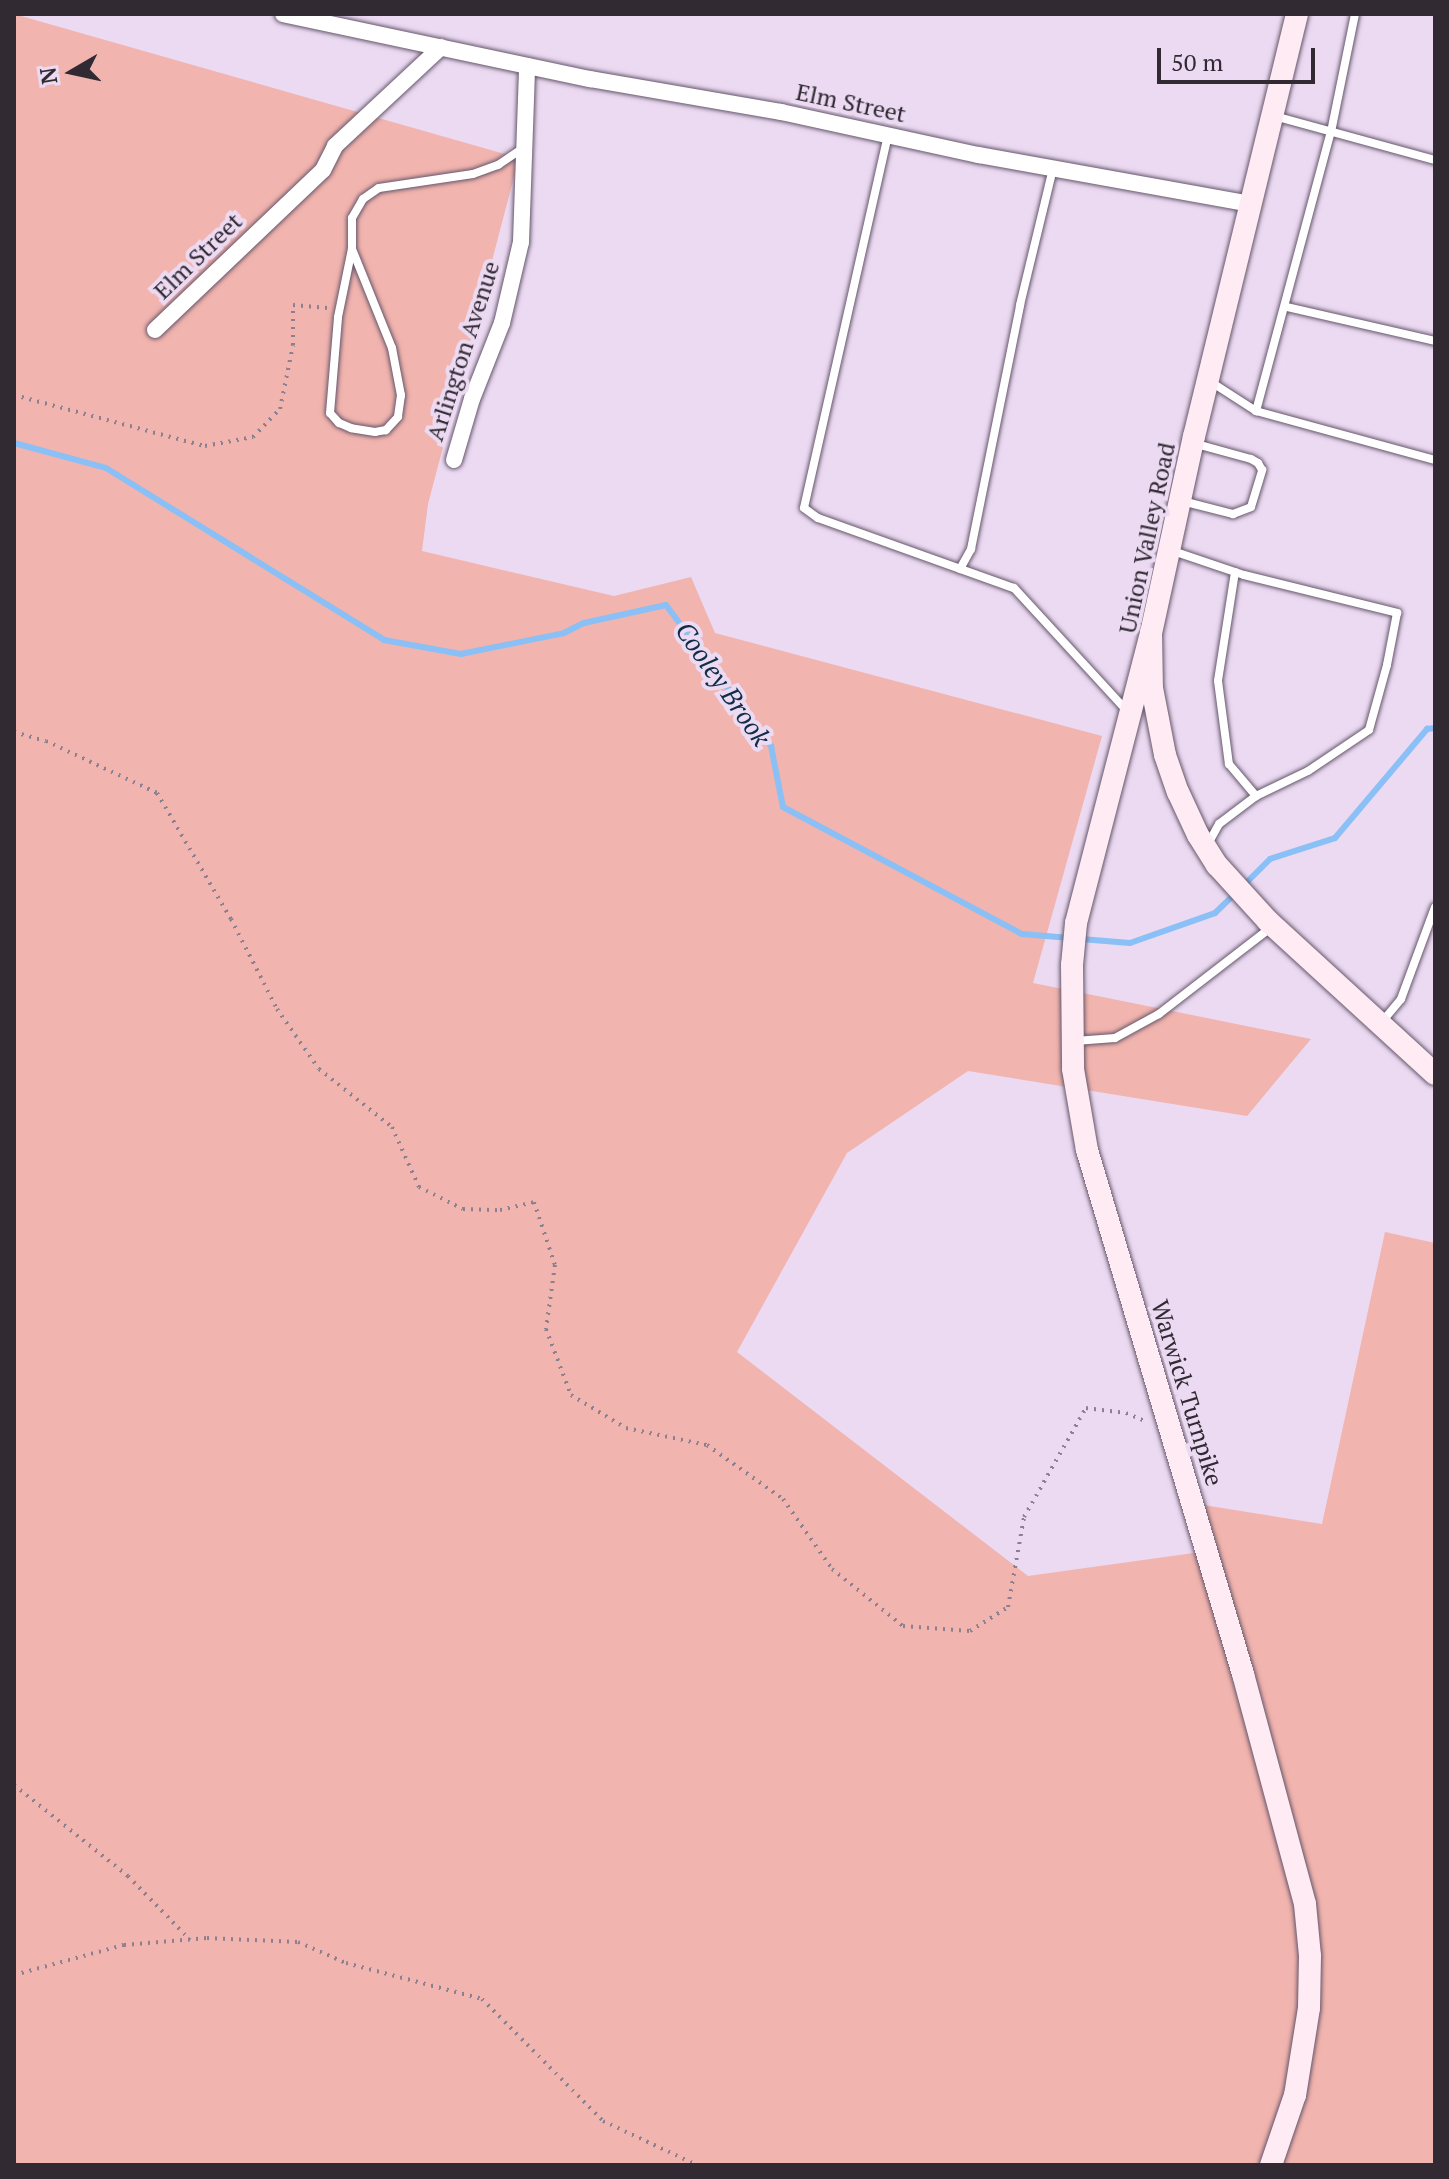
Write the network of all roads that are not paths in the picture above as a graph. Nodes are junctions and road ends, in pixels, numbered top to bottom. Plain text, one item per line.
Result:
1 (283, 14) edge
2 (1297, 14) edge
3 (1355, 14) edge
4 (441, 47) junction
5 (527, 66) junction
6 (1273, 116) junction
7 (1331, 132) junction
8 (888, 135) junction
9 (523, 149) junction
10 (1435, 160) edge
11 (1053, 169) junction
12 (1251, 204) junction
13 (352, 249) junction
14 (1287, 307) junction
15 (155, 330) dead end
16 (1435, 341) edge
17 (1209, 381) junction
18 (1256, 411) junction
19 (1193, 443) junction
20 (454, 460) dead end
21 (1435, 460) edge
22 (1180, 500) junction
23 (1169, 550) junction
24 (960, 569) junction
25 (1235, 572) junction
26 (1151, 633) junction
27 (1130, 714) junction
28 (1256, 796) junction
29 (1206, 848) junction
30 (1435, 907) edge
31 (1273, 926) junction
32 (1380, 1024) junction
33 (1072, 1041) junction
34 (1435, 1074) edge
35 (1271, 2165) edge

1 - 4 street, Elm Street
2 - 6 street, Union Valley Road
3 - 7 lane
4 - 5 street, Elm Street
4 - 15 street, Elm Street
5 - 8 street, Elm Street
5 - 9 street, Arlington Avenue
6 - 7 lane
6 - 12 street, Union Valley Road
7 - 10 lane
7 - 14 lane
8 - 11 street, Elm Street
8 - 24 lane
9 - 13 lane
9 - 20 street, Arlington Avenue
11 - 12 street, Elm Street
11 - 24 lane
12 - 17 street, Union Valley Road
13 - 13 lane
14 - 16 lane
14 - 18 lane
17 - 18 lane
17 - 19 street, Union Valley Road
18 - 21 lane
19 - 22 street, Union Valley Road
19 - 22 lane
22 - 23 street, Union Valley Road
23 - 25 lane
23 - 26 street, Union Valley Road
24 - 27 lane
25 - 28 lane
25 - 28 lane
26 - 27 street, Warwick Turnpike
26 - 29 street, Union Valley Road
27 - 33 street, Warwick Turnpike
28 - 29 lane
29 - 31 street, Union Valley Road
30 - 32 lane
31 - 32 street, Union Valley Road
31 - 33 lane
32 - 34 street, Union Valley Road
33 - 35 street, Warwick Turnpike

